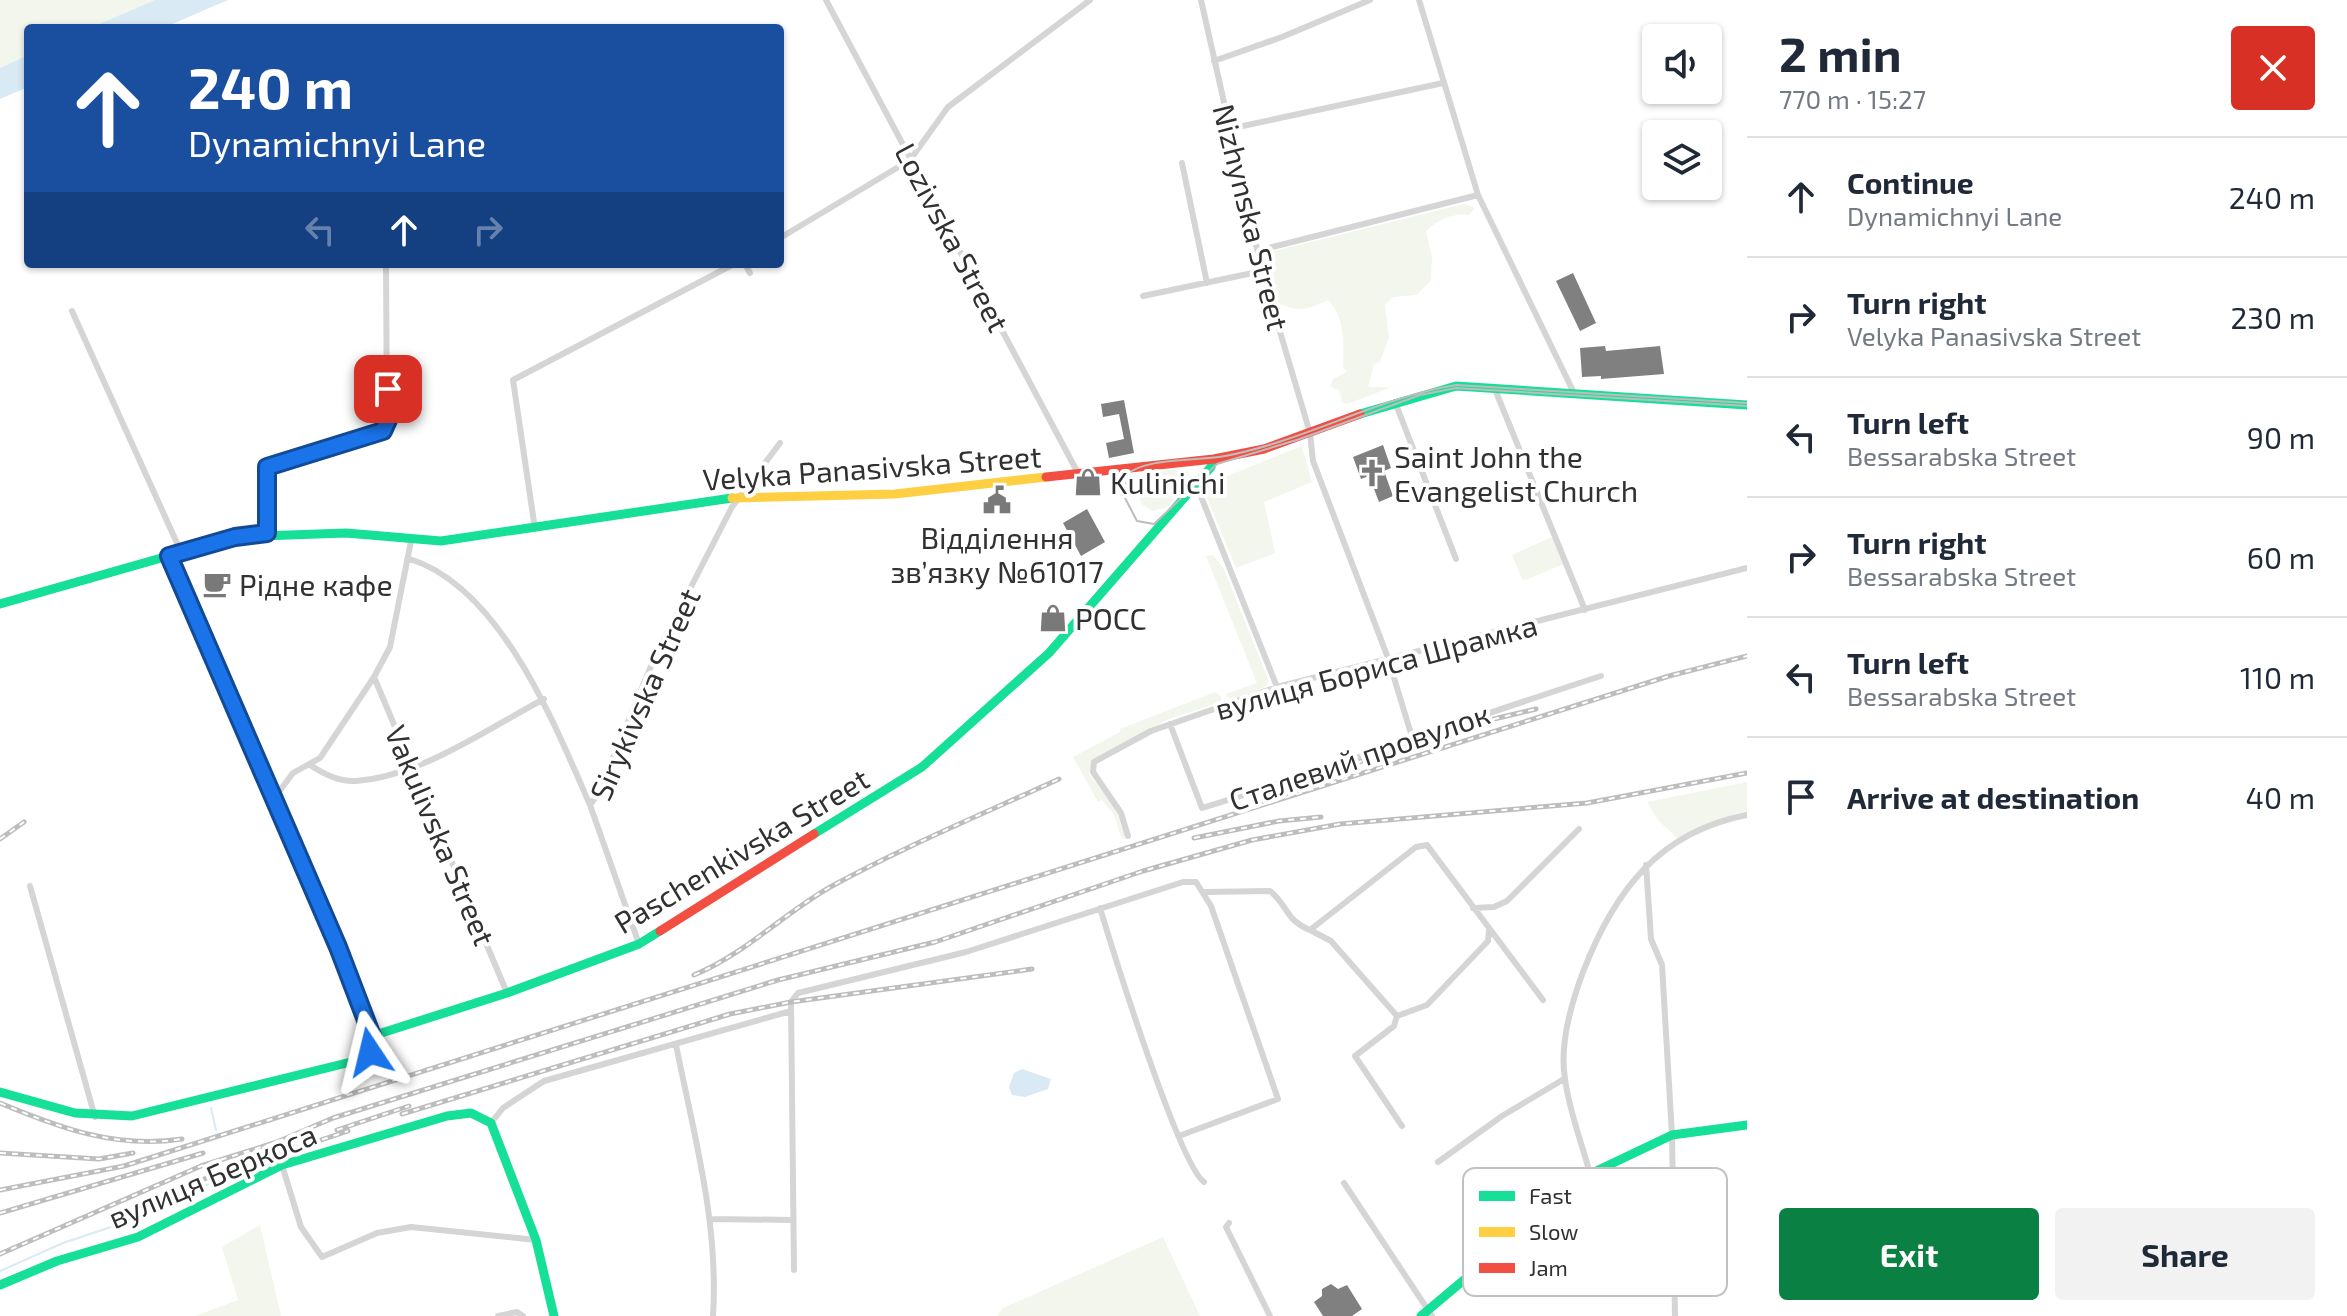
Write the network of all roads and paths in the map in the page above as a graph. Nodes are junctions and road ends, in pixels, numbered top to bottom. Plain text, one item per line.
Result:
1 (826, 0) edge
2 (1090, 0) edge
3 (1201, 0) edge
4 (1370, 0) edge
5 (1419, 0) edge
6 (1214, 61) junction
7 (1443, 83) junction
8 (1229, 129) junction
9 (910, 160) junction
10 (1182, 163) dead end
11 (1478, 195) junction
12 (784, 236) edge
13 (1257, 251) junction
14 (386, 268) edge
15 (726, 268) edge
16 (747, 268) edge
17 (1262, 271) junction
18 (750, 273) dead end
19 (1207, 283) junction
20 (1143, 296) dead end
21 (72, 311) dead end
22 (1494, 387) junction
23 (1574, 393) junction
24 (1395, 402) junction
25 (1747, 405) edge
26 (1310, 433) junction
27 (780, 443) dead end
28 (1214, 459) junction
29 (1079, 475) junction
30 (1196, 484) junction
31 (741, 497) junction
32 (535, 529) junction
33 (267, 533) junction
34 (411, 541) junction
35 (181, 552) junction
36 (169, 556) junction
37 (410, 559) junction
38 (1456, 559) dead end
39 (1747, 568) edge
40 (0, 604) edge
41 (1585, 610) junction
42 (1388, 658) junction
43 (1601, 676) dead end
44 (374, 677) junction
45 (1277, 687) junction
46 (544, 699) junction
47 (1170, 724) junction
48 (1412, 737) junction
49 (310, 765) junction
50 (413, 768) junction
51 (275, 797) junction
52 (590, 805) junction
53 (1747, 815) edge
54 (1579, 829) dead end
55 (1128, 836) dead end
56 (1646, 865) junction
57 (30, 886) dead end
58 (1205, 892) junction
59 (1100, 908) junction
60 (1473, 908) junction
61 (1310, 930) junction
62 (1489, 931) junction
63 (639, 944) junction
64 (507, 993) junction
65 (1543, 1000) dead end
66 (791, 1011) junction
67 (1397, 1016) junction
68 (372, 1036) junction
69 (676, 1045) junction
70 (1564, 1079) junction
71 (0, 1092) edge
72 (95, 1117) junction
73 (491, 1123) junction
74 (1747, 1125) edge
75 (1402, 1126) dead end
76 (1672, 1135) junction
77 (1179, 1136) junction
78 (1438, 1162) dead end
79 (282, 1165) junction
80 (1588, 1168) edge
81 (1603, 1168) edge
82 (1673, 1168) edge
83 (1204, 1182) dead end
84 (1344, 1183) dead end
85 (711, 1219) junction
86 (793, 1220) junction
87 (1229, 1223) dead end
88 (536, 1240) junction
89 (794, 1270) dead end
90 (1463, 1283) edge
91 (0, 1285) edge
92 (1675, 1296) edge
93 (1427, 1314) edge
94 (498, 1316) edge
95 (523, 1316) edge
96 (554, 1316) edge
97 (713, 1316) edge
98 (1270, 1316) edge
99 (1675, 1316) edge

1 - 9 street, Lozivska Street
2 - 9 street
3 - 6 street, Nizhynska Street
4 - 6 street
5 - 7 street
6 - 8 street, Nizhynska Street
7 - 8 street
7 - 11 street
8 - 13 street, Nizhynska Street
9 - 12 street
9 - 29 street, Lozivska Street
10 - 19 street
11 - 13 street
11 - 23 street
13 - 17 street, Nizhynska Street
14 - 33 street
15 - 32 street
16 - 18 street
17 - 19 street
17 - 26 street, Nizhynska Street
19 - 20 street
21 - 35 street
22 - 23 street, Velyka Panasivska Street
22 - 24 street, Velyka Panasivska Street
22 - 41 street
23 - 25 street, Velyka Panasivska Street
24 - 26 street, Velyka Panasivska Street
24 - 38 street
26 - 28 street, Velyka Panasivska Street
26 - 42 street, Nizhynska Street
27 - 31 street, Sirykivska Street
28 - 29 street, Velyka Panasivska Street
28 - 30 street, Paschenkivska Street
29 - 31 street, Velyka Panasivska Street
30 - 45 street
30 - 63 street, Paschenkivska Street
31 - 32 street, Velyka Panasivska Street
31 - 52 street, Sirykivska Street
32 - 34 street, Velyka Panasivska Street
33 - 34 street, Velyka Panasivska Street
33 - 35 street, Velyka Panasivska Street
34 - 37 street
35 - 36 street, Velyka Panasivska Street
36 - 40 street, Velyka Panasivska Street
36 - 51 street
37 - 44 street
37 - 46 street
39 - 41 street, вулиця Бориса Шрамка
41 - 42 street, вулиця Бориса Шрамка
42 - 45 street, вулиця Бориса Шрамка
42 - 48 street, Nizhynska Street
43 - 48 street, Сталевий провулок
44 - 49 street
44 - 50 street, Vakulivska Street
45 - 47 street, вулиця Бориса Шрамка
46 - 50 street
46 - 52 street
47 - 48 street, Сталевий провулок
47 - 55 street, вулиця Бориса Шрамка
49 - 50 street
49 - 51 street
50 - 64 street, Vakulivska Street
51 - 68 street
52 - 63 street, Sirykivska Street
53 - 56 street
54 - 60 street
56 - 70 street
56 - 76 street
57 - 72 street
58 - 59 street
58 - 61 street
58 - 77 street
59 - 66 street
59 - 77 street
60 - 61 street
60 - 62 street
61 - 67 street
62 - 65 street
62 - 67 street
63 - 64 street, Paschenkivska Street
64 - 68 street, Paschenkivska Street
66 - 69 street
66 - 86 street
67 - 75 street
68 - 72 street
69 - 73 street
69 - 85 street
70 - 78 street
70 - 80 street
71 - 72 street
73 - 79 street, вулиця Беркоса
73 - 88 street
74 - 76 street
76 - 81 street
76 - 82 street
77 - 83 street
79 - 88 street
79 - 91 street, вулиця Беркоса
84 - 93 street
85 - 86 street
85 - 97 street
86 - 89 street
87 - 98 street
88 - 96 street
90 - 93 street
92 - 99 street
94 - 95 street

